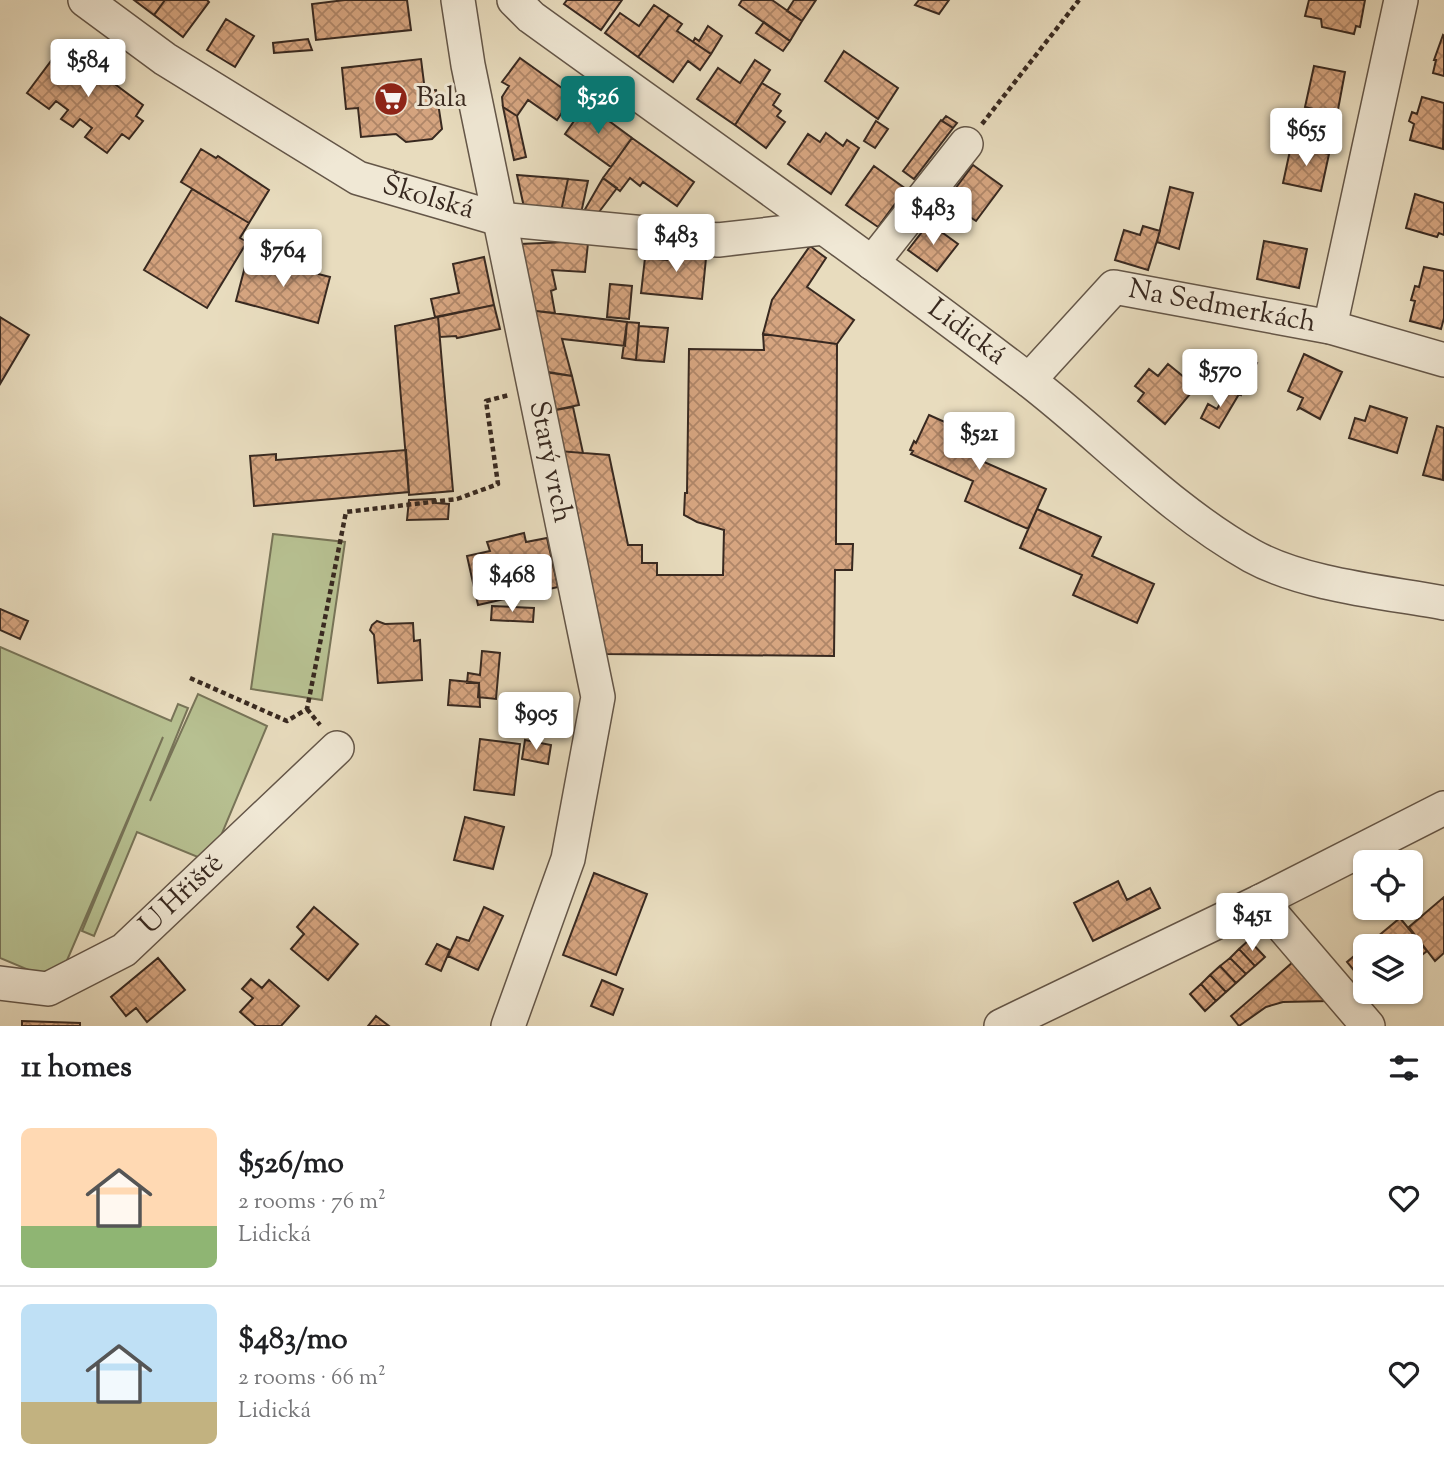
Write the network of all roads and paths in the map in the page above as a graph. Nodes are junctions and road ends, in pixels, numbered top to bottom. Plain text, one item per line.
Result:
1 (85, 0) edge
2 (458, 0) edge
3 (514, 0) edge
4 (1079, 0) edge
5 (1401, 0) edge
6 (966, 144) joint
7 (499, 219) junction
8 (823, 228) junction
9 (872, 263) junction
10 (1330, 327) junction
11 (1444, 360) edge
12 (1029, 380) junction
13 (534, 389) junction
14 (1444, 603) edge
15 (190, 678) dead end
16 (337, 748) dead end
17 (1444, 808) edge
18 (1261, 901) junction
19 (0, 983) edge
20 (508, 1026) edge
21 (1001, 1026) edge
22 (1368, 1026) edge

1 - 7 street, Školská
2 - 7 street, Starý vrch
3 - 8 street, Lidická
4 - 6 path
5 - 10 street, Na Sedmerkách
6 - 9 street
7 - 8 street, Školská
7 - 13 street, Starý vrch
8 - 9 street, Lidická
9 - 12 street, Lidická
10 - 11 street, Na Sedmerkách
10 - 12 street, Na Sedmerkách
12 - 14 street, Lidická
13 - 15 path
13 - 20 street, Starý vrch
16 - 19 street, U Hřiště
17 - 18 street
18 - 21 street
18 - 22 street

